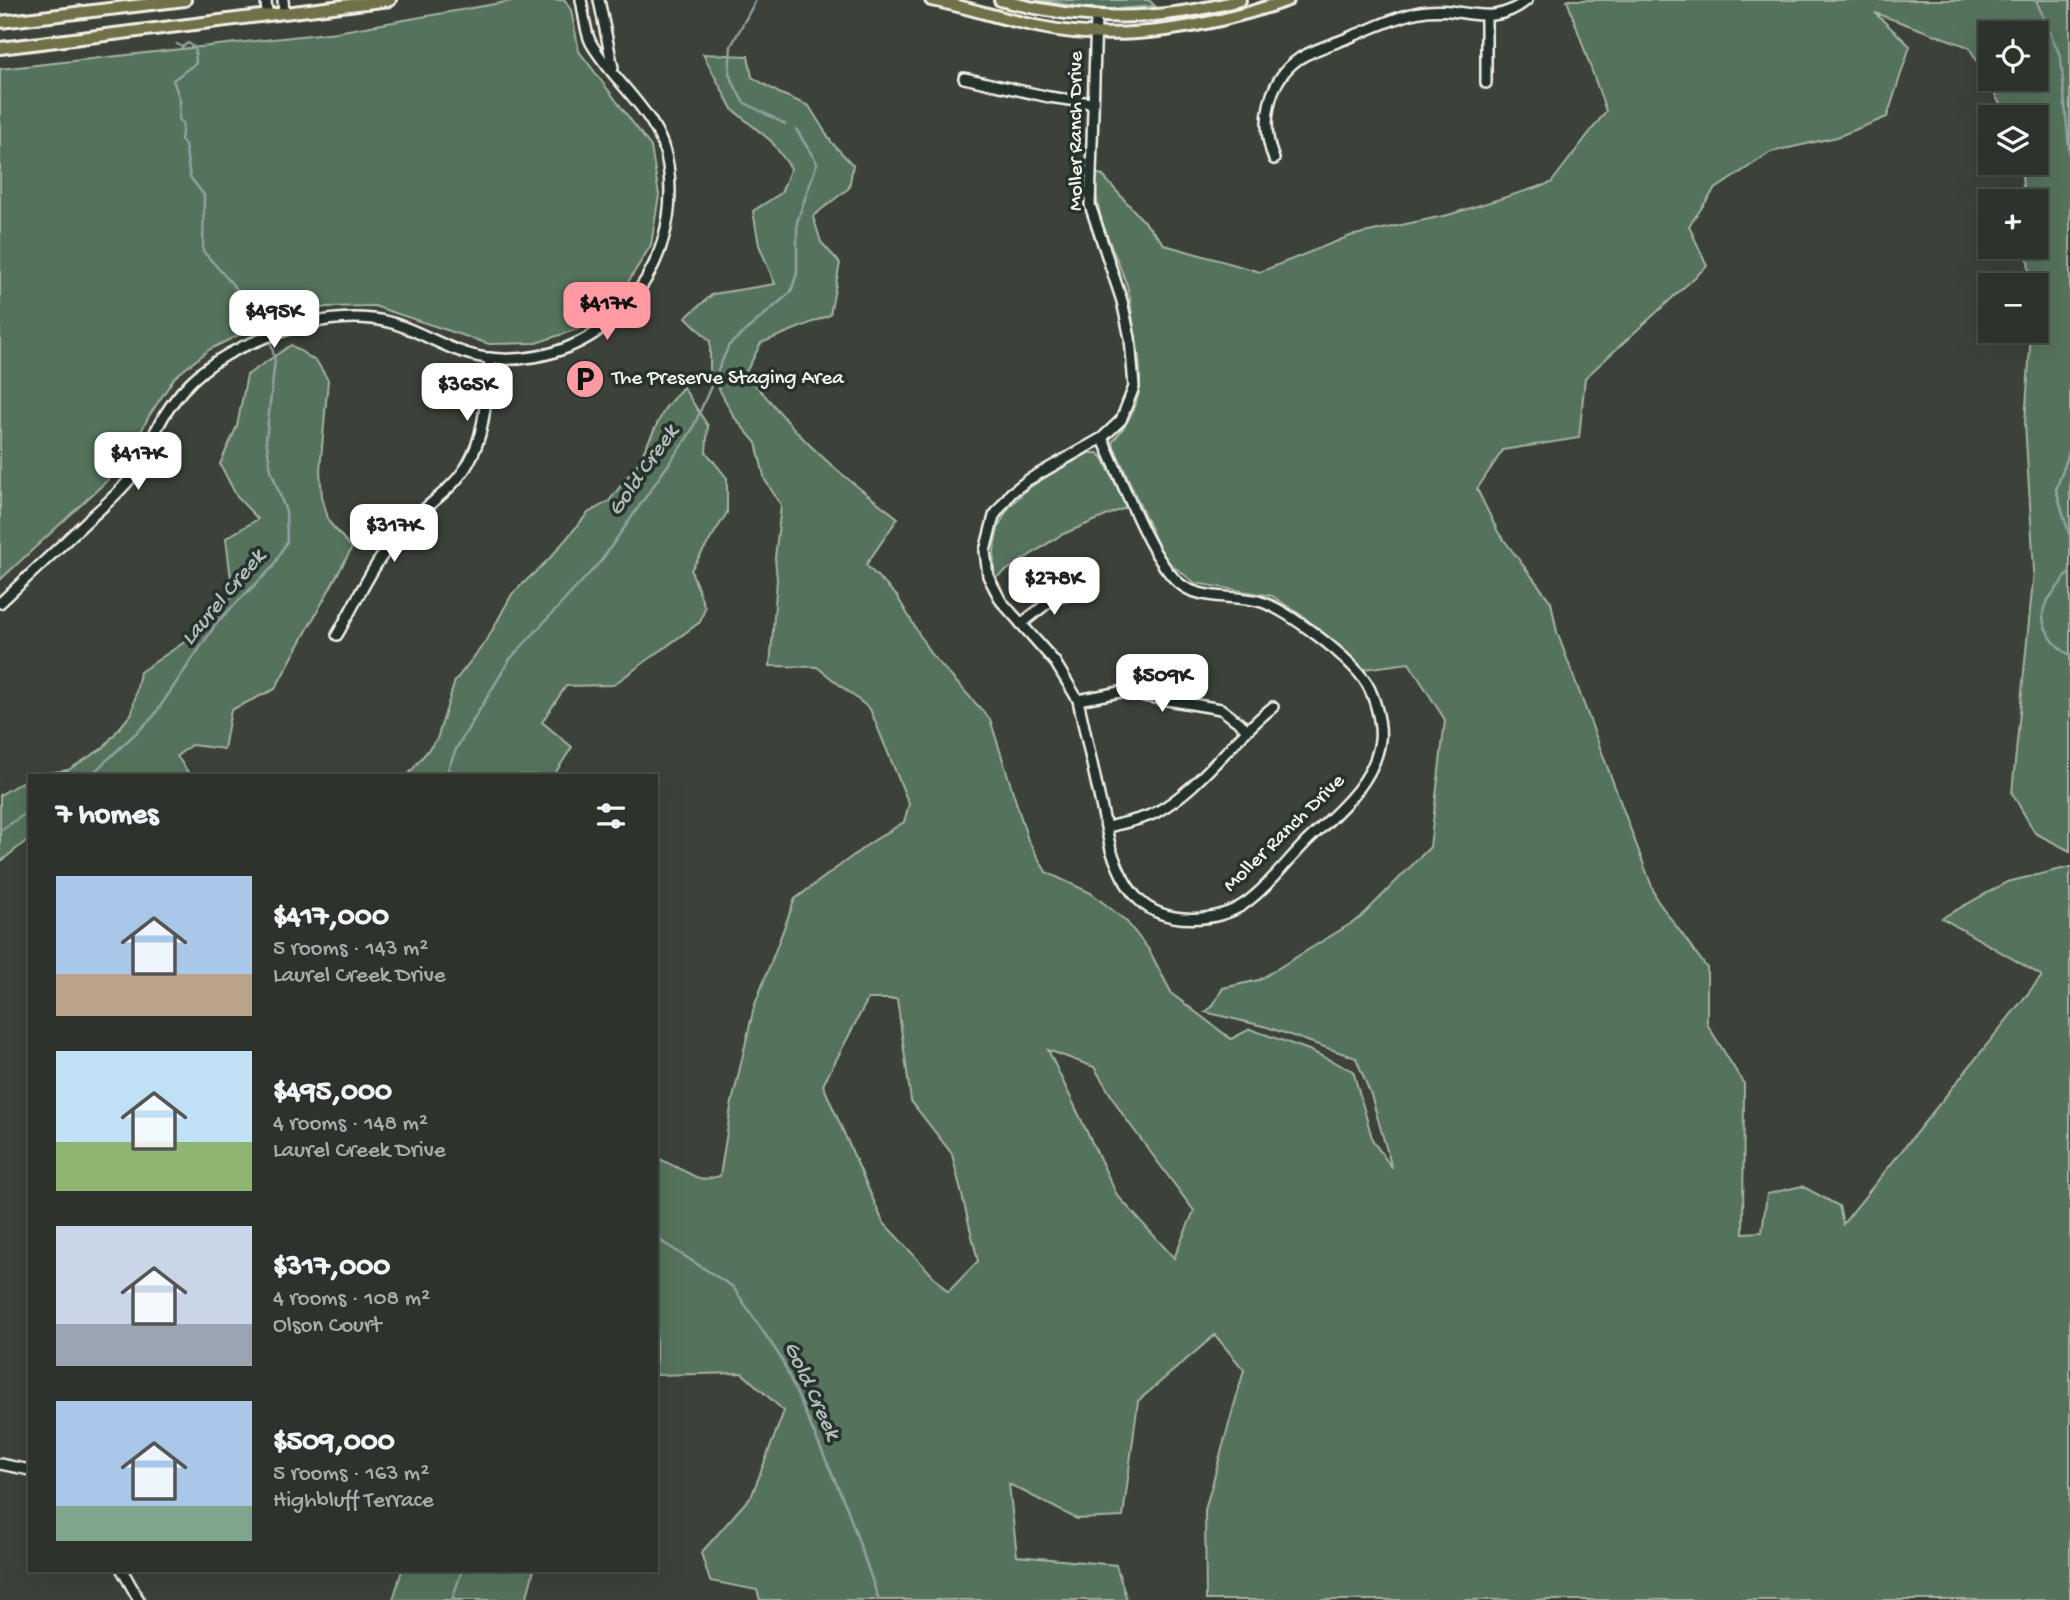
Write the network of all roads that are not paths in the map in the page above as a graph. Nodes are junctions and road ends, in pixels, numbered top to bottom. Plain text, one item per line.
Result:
1 (185, 0) edge
2 (265, 0) edge
3 (283, 0) edge
4 (390, 0) edge
5 (581, 0) edge
6 (600, 0) edge
7 (931, 0) edge
8 (1000, 0) edge
9 (1240, 0) edge
10 (1288, 0) edge
11 (1527, 0) edge
12 (284, 12) junction
13 (267, 14) junction
14 (1096, 17) junction
15 (1486, 18) junction
16 (0, 22) edge
17 (1096, 33) junction
18 (0, 48) edge
19 (615, 73) junction
20 (964, 78) dead end
21 (1486, 83) dead end
22 (1091, 103) junction
23 (1274, 159) dead end
24 (491, 358) junction
25 (1102, 438) junction
26 (1079, 593) dead end
27 (0, 603) edge
28 (1021, 624) junction
29 (337, 635) dead end
30 (1079, 700) junction
31 (1273, 707) dead end
32 (1246, 728) junction
33 (1108, 827) junction
34 (0, 1464) edge
35 (28, 1470) edge
36 (123, 1572) edge
37 (139, 1600) edge

1 - 16 main road
2 - 13 street
3 - 12 street
4 - 12 main road
5 - 19 street
6 - 19 street
7 - 17 main road
8 - 14 main road
9 - 14 main road
10 - 17 main road
11 - 15 street
12 - 13 main road
13 - 18 main road
14 - 17 street, Moller Ranch Drive
15 - 21 street
15 - 23 street
17 - 22 street, Moller Ranch Drive
19 - 24 street
20 - 22 street
22 - 25 street, Moller Ranch Drive
24 - 27 street
24 - 29 street
25 - 28 street, Moller Ranch Drive
25 - 33 street, Moller Ranch Drive
26 - 28 street
28 - 30 street, Moller Ranch Drive
30 - 32 street
30 - 33 street, Moller Ranch Drive
31 - 32 street
32 - 33 street
34 - 35 street
36 - 37 street

